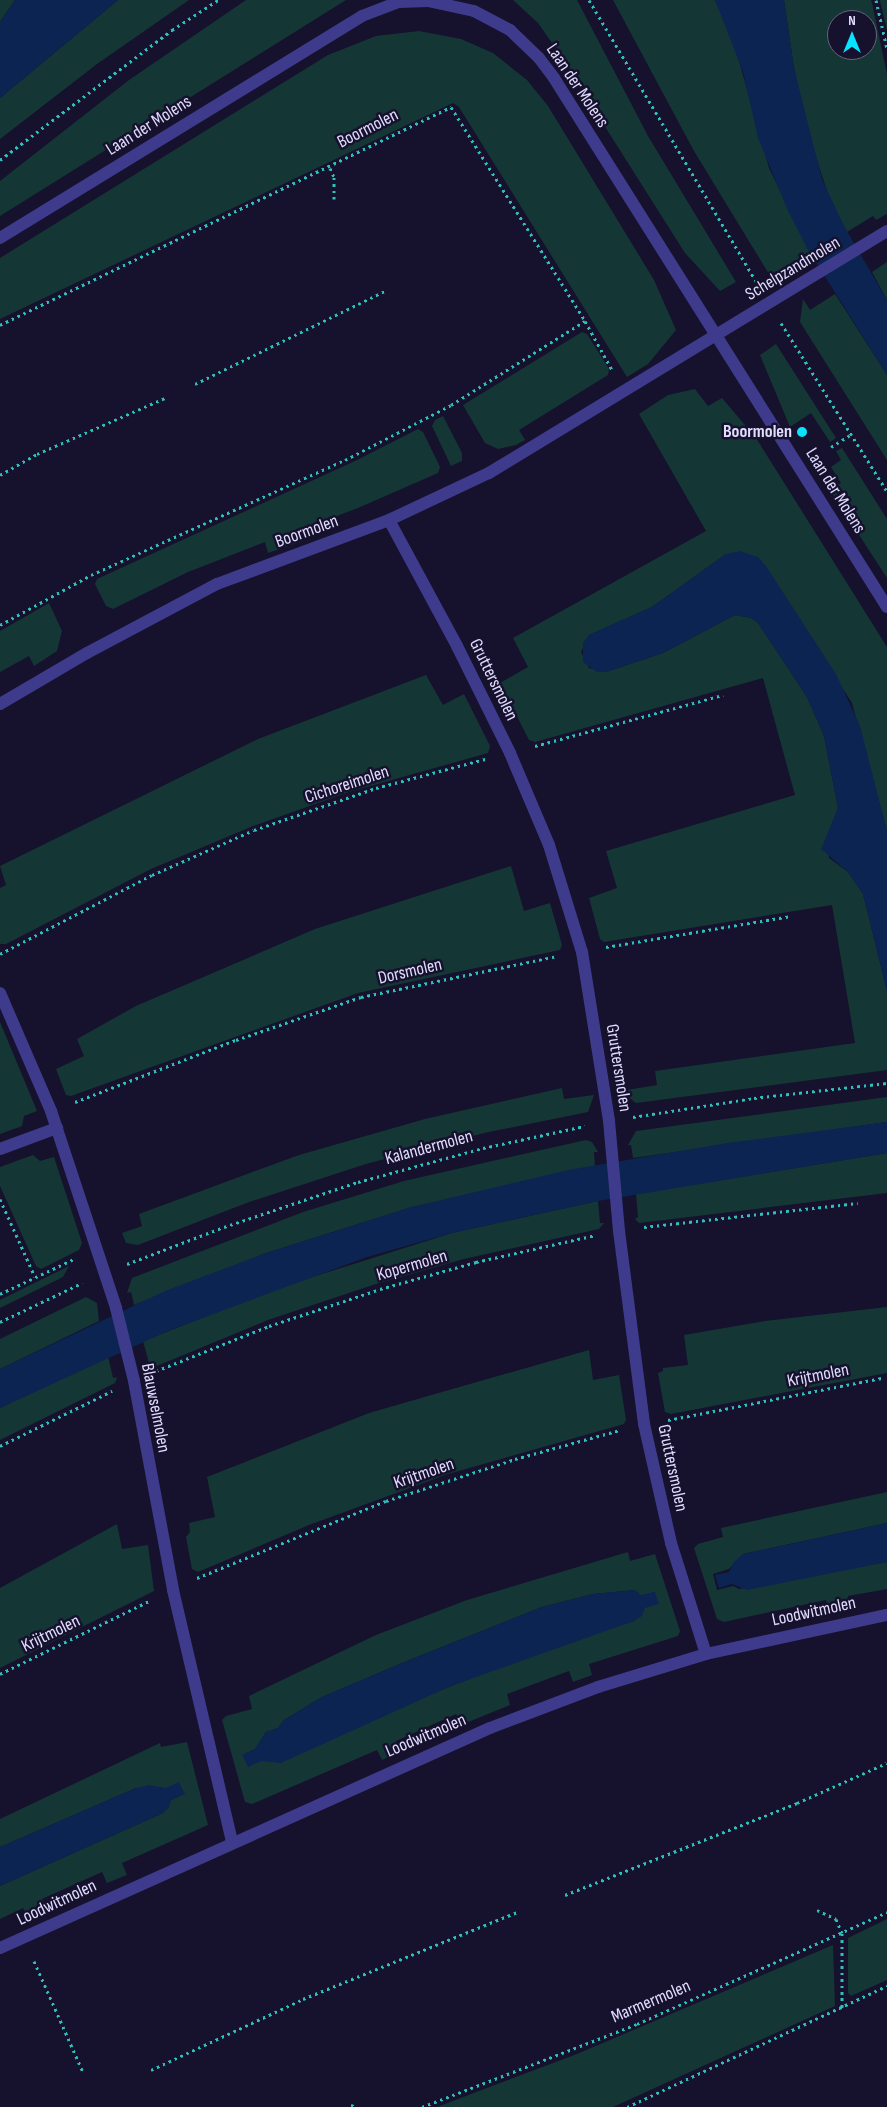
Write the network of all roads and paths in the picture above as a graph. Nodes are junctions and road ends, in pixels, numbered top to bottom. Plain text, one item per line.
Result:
1 (218, 0) edge
2 (589, 0) edge
3 (876, 0) edge
4 (887, 49) edge
5 (0, 160) edge
6 (330, 168) junction
7 (334, 199) dead end
8 (886, 232) edge
9 (0, 238) edge
10 (385, 291) dead end
11 (769, 304) junction
12 (585, 321) junction
13 (0, 325) edge
14 (716, 336) junction
15 (195, 384) dead end
16 (624, 392) junction
17 (165, 398) dead end
18 (852, 434) junction
19 (831, 447) dead end
20 (0, 475) edge
21 (887, 491) edge
22 (389, 520) junction
23 (887, 607) edge
24 (0, 625) edge
25 (723, 695) dead end
26 (0, 704) edge
27 (510, 753) junction
28 (791, 916) dead end
29 (582, 952) junction
30 (0, 954) edge
31 (0, 994) edge
32 (887, 1083) edge
33 (51, 1111) junction
34 (609, 1121) junction
35 (57, 1128) junction
36 (0, 1149) edge
37 (0, 1199) edge
38 (858, 1202) dead end
39 (619, 1231) junction
40 (98, 1251) junction
41 (105, 1273) junction
42 (35, 1276) junction
43 (0, 1294) edge
44 (0, 1322) edge
45 (883, 1378) dead end
46 (134, 1382) junction
47 (644, 1424) junction
48 (0, 1446) edge
49 (173, 1590) junction
50 (887, 1615) edge
51 (706, 1654) junction
52 (0, 1674) edge
53 (887, 1763) edge
54 (232, 1842) junction
55 (565, 1895) dead end
56 (818, 1910) dead end
57 (517, 1912) dead end
58 (887, 1912) edge
59 (842, 1933) junction
60 (24, 1937) junction
61 (0, 1948) edge
62 (887, 1986) edge
63 (842, 2008) junction
64 (152, 2070) dead end
65 (84, 2072) dead end
66 (351, 2105) dead end
67 (357, 2107) edge
68 (422, 2107) edge
69 (627, 2107) edge

1 - 5 path
2 - 11 path
3 - 4 path
6 - 7 path
6 - 12 path, Boormolen
6 - 13 path, Boormolen
8 - 11 street, Schelpzandmolen
9 - 14 street, Laan der Molens
10 - 15 path
11 - 14 street, Schelpzandmolen
11 - 18 path
12 - 16 path, Boormolen
12 - 24 path
14 - 16 street, Boormolen
14 - 23 street, Laan der Molens
16 - 22 street, Boormolen
17 - 20 path
18 - 19 path
18 - 21 path
22 - 26 street, Boormolen
22 - 27 street, Gruttersmolen
25 - 27 path, Cichoreimolen
27 - 29 street, Gruttersmolen
27 - 30 path, Cichoreimolen
28 - 29 path, Dorsmolen
29 - 33 path, Dorsmolen
29 - 34 street, Gruttersmolen
31 - 33 street, Blauwselmolen
32 - 34 path, Kalandermolen
33 - 35 street, Blauwselmolen
34 - 39 street, Gruttersmolen
34 - 41 path, Kalandermolen
35 - 36 street
35 - 40 street, Blauwselmolen
37 - 42 path
38 - 39 path, Kopermolen
39 - 46 path, Kopermolen
39 - 47 street, Gruttersmolen
40 - 41 street, Blauwselmolen
40 - 42 path
41 - 44 path, Kalandermolen
41 - 46 street, Blauwselmolen
42 - 43 path
45 - 47 path, Krijtmolen
46 - 48 path, Kopermolen
46 - 49 street, Blauwselmolen
47 - 49 path, Krijtmolen
47 - 51 street, Gruttersmolen
49 - 52 path, Krijtmolen
49 - 54 street, Blauwselmolen
50 - 51 street, Loodwitmolen
51 - 54 street, Loodwitmolen
53 - 55 path
54 - 60 street, Loodwitmolen
56 - 59 path
57 - 64 path
58 - 59 path, Marmermolen
59 - 63 path
59 - 68 path, Marmermolen
60 - 61 street, Loodwitmolen
60 - 65 path
62 - 63 path
63 - 69 path
66 - 67 path

